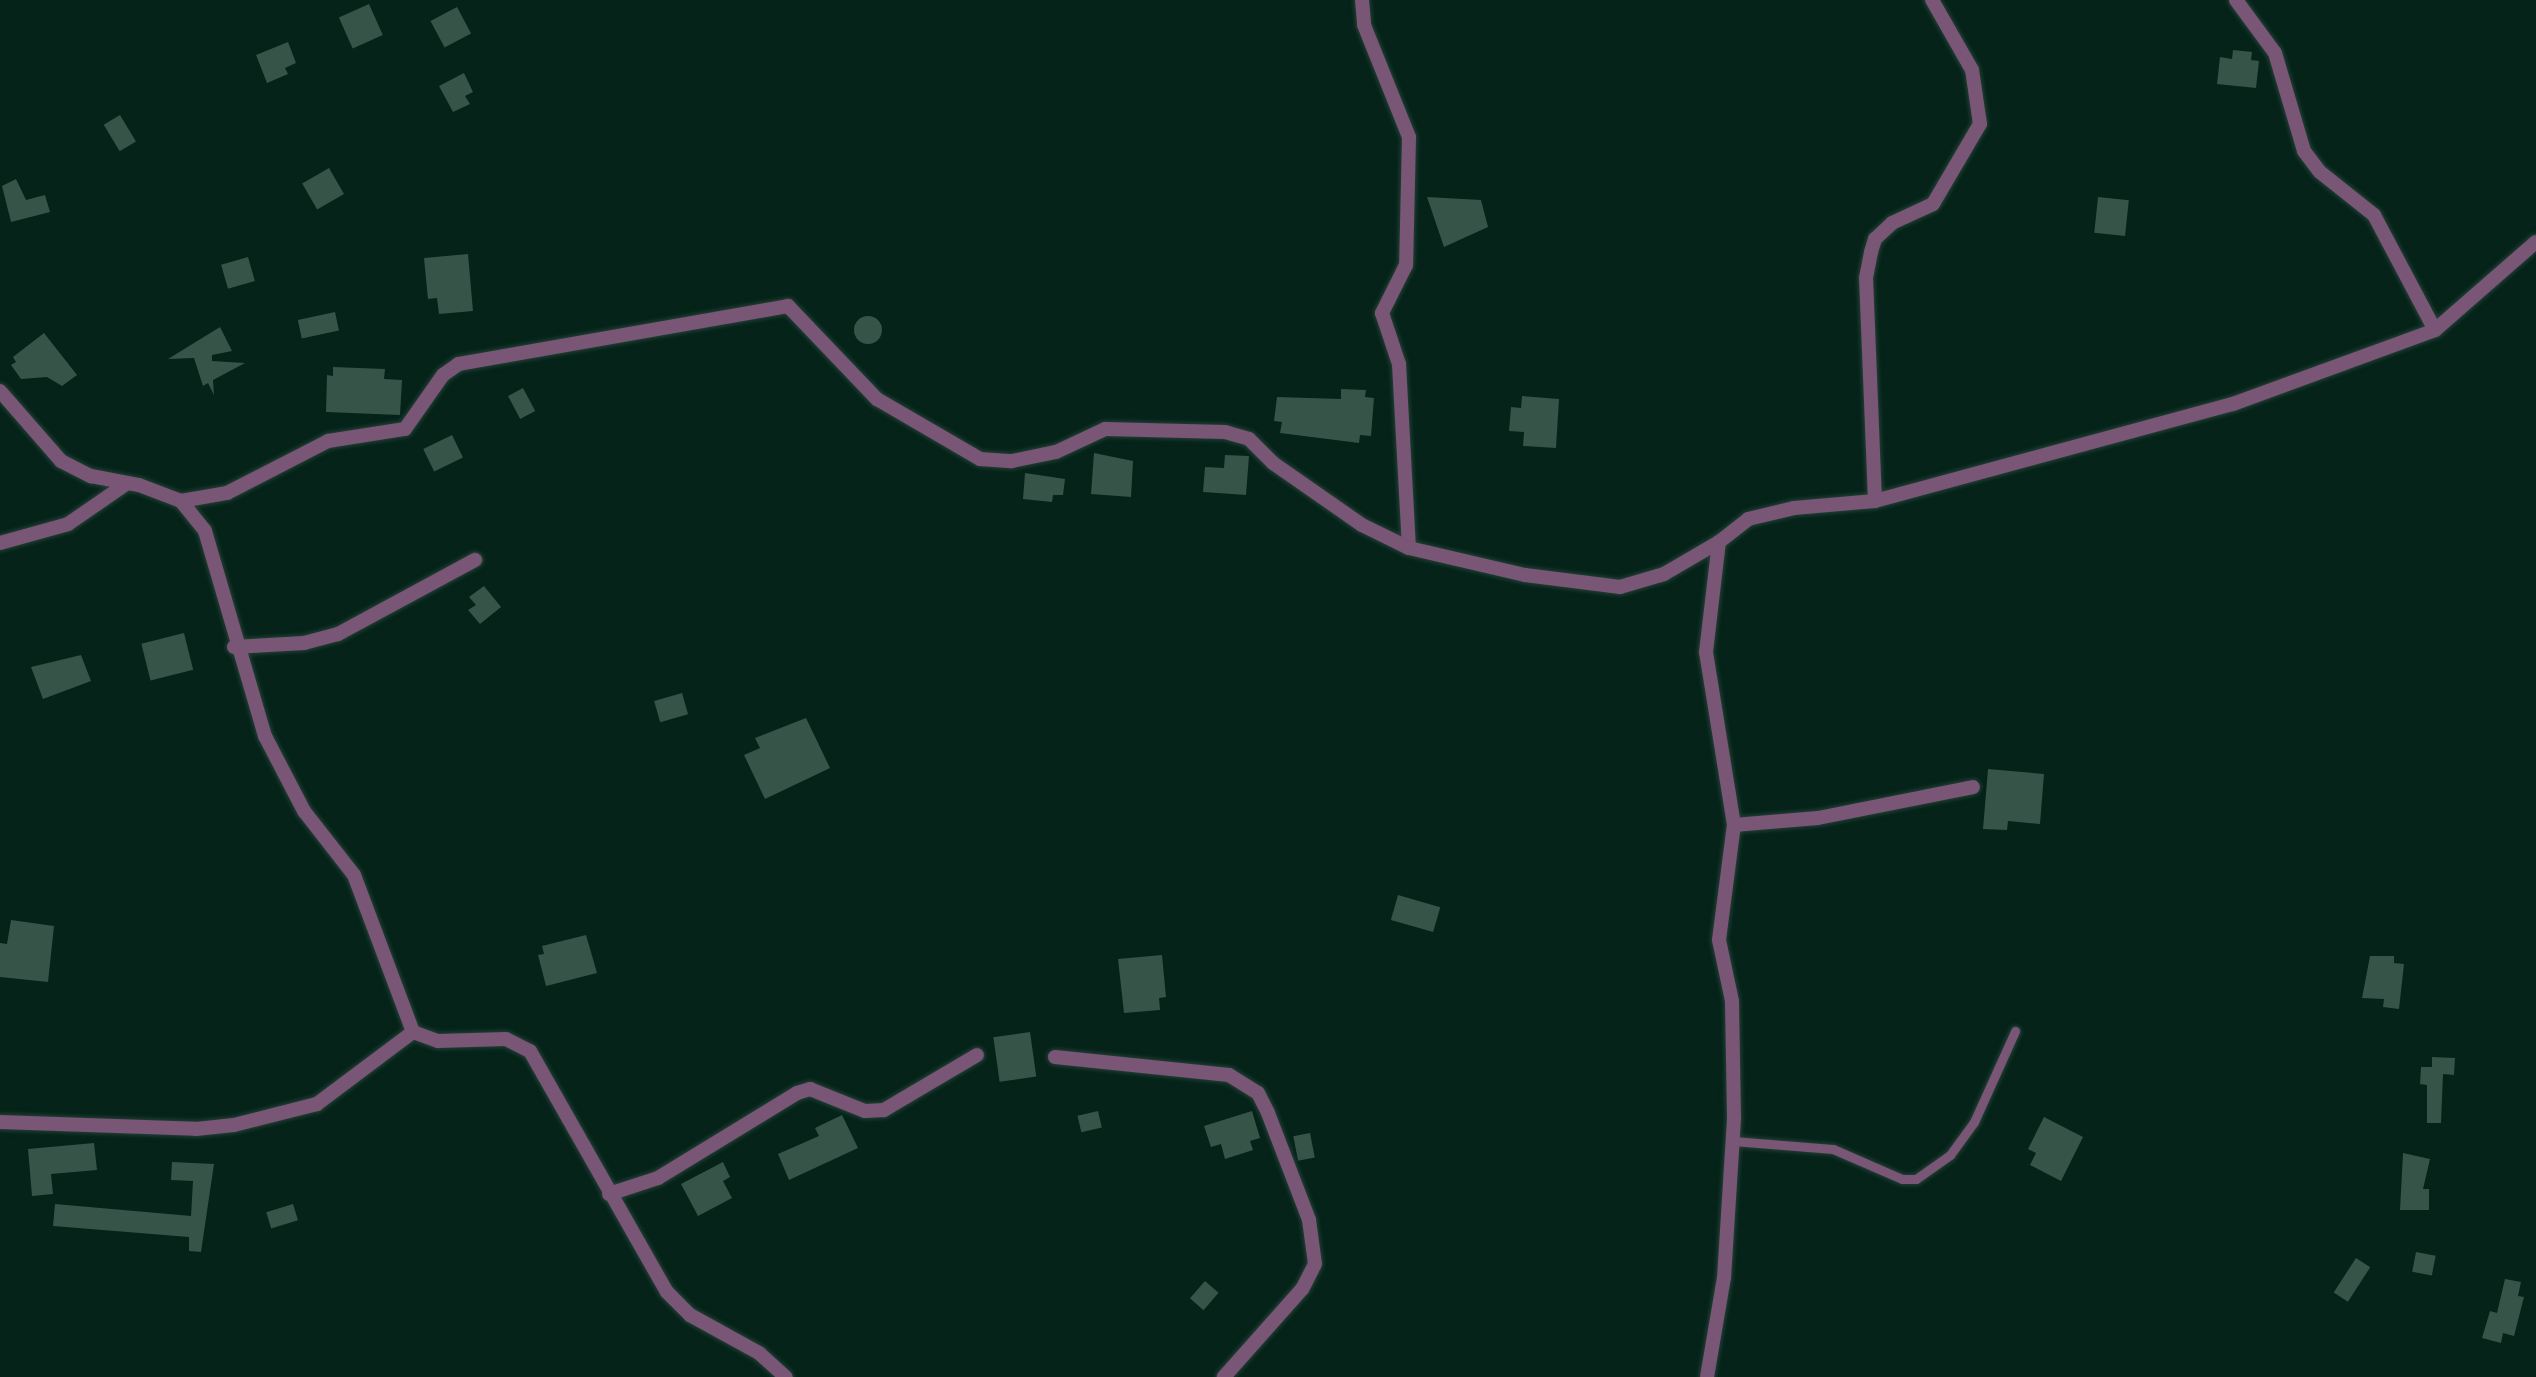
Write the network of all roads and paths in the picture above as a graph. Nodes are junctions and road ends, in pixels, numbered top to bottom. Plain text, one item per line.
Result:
1 (1362, 0) edge
2 (1932, 0) edge
3 (2236, 0) edge
4 (2536, 242) edge
5 (2435, 330) junction
6 (0, 391) edge
7 (126, 484) junction
8 (1875, 501) junction
9 (181, 502) junction
10 (1719, 542) junction
11 (0, 543) edge
12 (1409, 548) junction
13 (475, 560) dead end
14 (234, 647) junction
15 (1973, 787) dead end
16 (1734, 825) junction
17 (2015, 1031) dead end
18 (414, 1032) junction
19 (977, 1055) dead end
20 (1055, 1056) dead end
21 (0, 1122) edge
22 (1733, 1141) junction
23 (609, 1194) junction
24 (786, 1377) edge
25 (1224, 1377) edge
26 (1707, 1377) edge

1 - 12 street
2 - 8 street
3 - 5 street
4 - 5 street
5 - 8 street
6 - 7 street
7 - 9 street
7 - 11 street
8 - 10 street
9 - 12 street
9 - 14 street
10 - 12 street
10 - 16 street
13 - 14 street
14 - 18 street
15 - 16 street
16 - 22 street
17 - 22 lane
18 - 21 street
18 - 23 street
19 - 23 street
20 - 25 street
22 - 26 street
23 - 24 street

